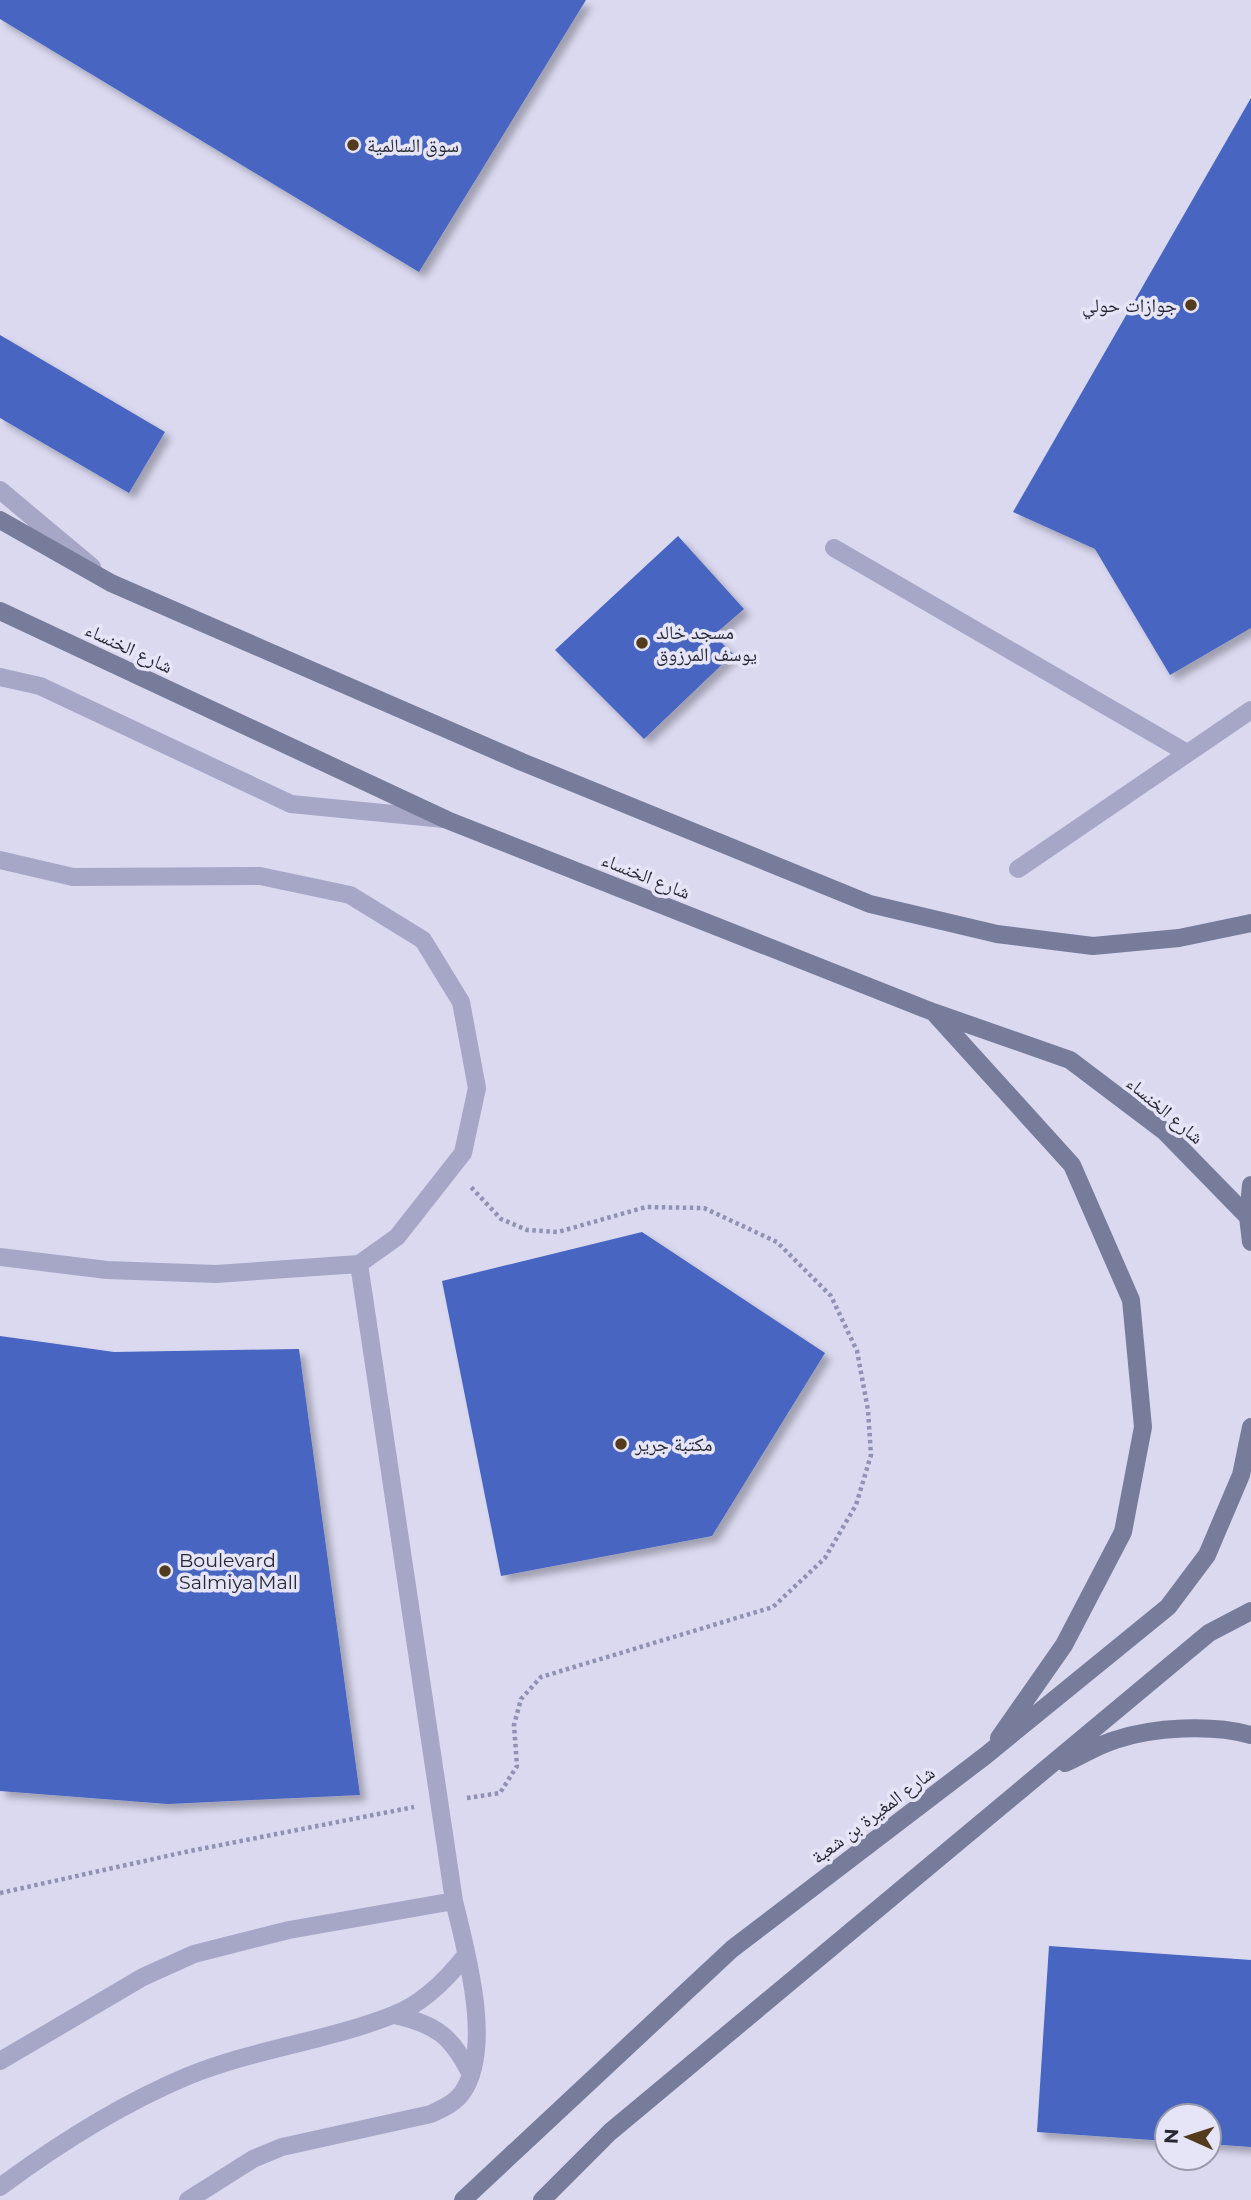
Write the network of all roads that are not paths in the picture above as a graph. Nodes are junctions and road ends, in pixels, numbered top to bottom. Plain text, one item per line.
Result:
1 (0, 490) edge
2 (0, 520) edge
3 (834, 548) dead end
4 (111, 583) junction
5 (0, 611) edge
6 (0, 677) edge
7 (1251, 710) edge
8 (1187, 753) junction
9 (447, 820) junction
10 (0, 860) edge
11 (1018, 869) dead end
12 (1251, 923) edge
13 (933, 1012) junction
14 (1251, 1185) edge
15 (1248, 1216) junction
16 (1251, 1242) edge
17 (0, 1257) edge
18 (359, 1264) junction
19 (1251, 1427) edge
20 (1251, 1611) edge
21 (1251, 1735) edge
22 (985, 1756) junction
23 (1040, 1776) junction
24 (454, 1901) junction
25 (467, 1955) junction
26 (394, 2015) junction
27 (0, 2061) edge
28 (471, 2074) junction
29 (0, 2187) edge
30 (188, 2200) edge
31 (463, 2200) edge
32 (542, 2200) edge

1 - 4 lane
2 - 4 main road
3 - 8 lane
4 - 12 main road
5 - 9 main road, شارع الخنساء
6 - 9 lane
7 - 8 lane
8 - 11 lane
9 - 13 main road, شارع الخنساء
10 - 18 lane
13 - 15 main road, شارع الخنساء
13 - 22 main road
14 - 15 main road
15 - 16 main road
17 - 18 lane
18 - 24 lane
19 - 22 main road, شارع المغيرة بن شعبة
20 - 23 main road
21 - 23 main road
22 - 31 main road, شارع المغيرة بن شعبة
23 - 32 main road
24 - 25 lane
24 - 27 lane
25 - 26 lane
25 - 28 lane
26 - 28 lane
26 - 29 lane
28 - 30 lane

